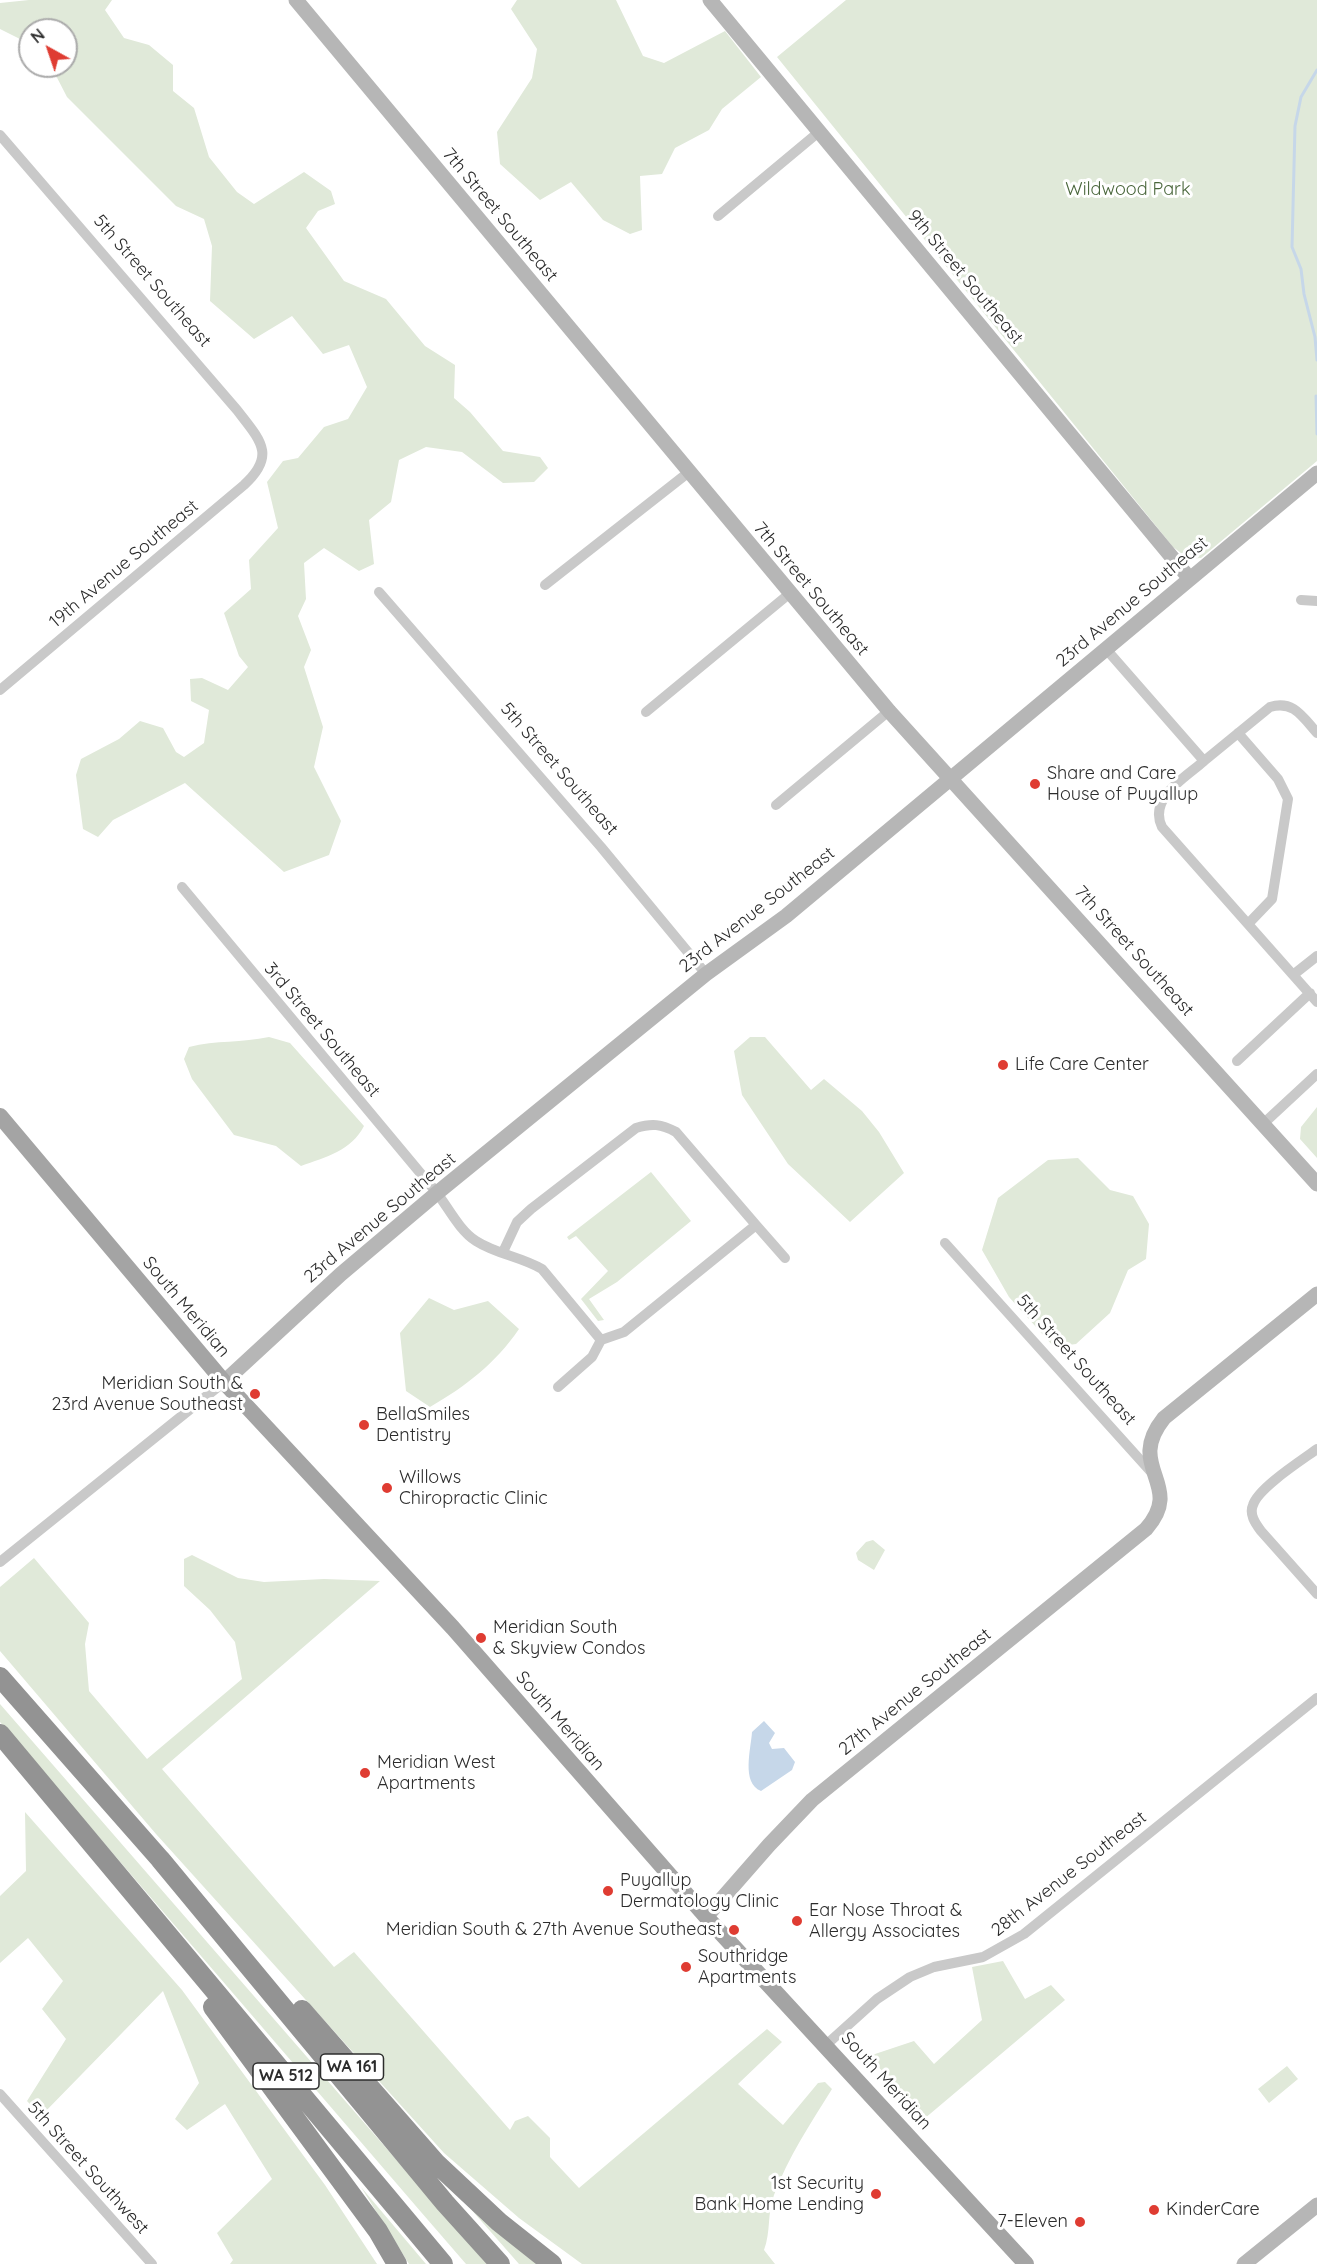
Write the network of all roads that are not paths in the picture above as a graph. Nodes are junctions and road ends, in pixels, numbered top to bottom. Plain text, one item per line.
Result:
1 (296, 0) edge
2 (710, 0) edge
3 (820, 131) junction
4 (0, 135) edge
5 (718, 216) dead end
6 (262, 459) joint
7 (688, 472) junction
8 (1317, 473) edge
9 (1190, 579) junction
10 (544, 585) dead end
11 (379, 592) dead end
12 (789, 594) junction
13 (1301, 600) dead end
14 (1317, 601) edge
15 (1106, 649) junction
16 (0, 674) edge
17 (4, 687) edge
18 (889, 711) junction
19 (646, 712) dead end
20 (1238, 733) junction
21 (1317, 733) edge
22 (1204, 761) junction
23 (951, 779) junction
24 (776, 805) dead end
25 (182, 887) dead end
26 (1248, 924) junction
27 (1317, 956) edge
28 (706, 974) junction
29 (1293, 975) junction
30 (1314, 998) edge
31 (1237, 1061) dead end
32 (1317, 1074) edge
33 (0, 1116) edge
34 (1263, 1124) junction
35 (1317, 1184) edge
36 (437, 1193) junction
37 (756, 1224) junction
38 (945, 1243) dead end
39 (503, 1252) junction
40 (785, 1258) dead end
41 (1317, 1294) edge
42 (601, 1340) junction
43 (224, 1382) junction
44 (558, 1387) dead end
45 (1317, 1449) edge
46 (1154, 1476) junction
47 (1161, 1509) joint
48 (0, 1562) edge
49 (1317, 1594) edge
50 (0, 1677) edge
51 (1317, 1698) edge
52 (0, 1734) edge
53 (160, 1859) junction
54 (129, 1887) junction
55 (706, 1917) junction
56 (826, 2045) junction
57 (0, 2094) edge
58 (1317, 2205) edge
59 (152, 2264) edge
60 (397, 2264) edge
61 (443, 2264) edge
62 (500, 2264) edge
63 (552, 2264) edge
64 (1026, 2264) edge
65 (1244, 2264) edge

1 - 7 street, 7th Street Southeast
2 - 3 street, 9th Street Southeast
3 - 5 street
3 - 9 street, 9th Street Southeast
4 - 6 street, 5th Street Southeast
6 - 17 street, 19th Avenue Southeast
7 - 10 street
7 - 12 street, 7th Street Southeast
8 - 9 street, 23rd Avenue Southeast
9 - 15 street, 23rd Avenue Southeast
11 - 28 street, 5th Street Southeast
12 - 18 street, 7th Street Southeast
12 - 19 street
13 - 14 street
15 - 22 street
15 - 23 street, 23rd Avenue Southeast
16 - 17 street
18 - 23 street, 7th Street Southeast
18 - 24 street
20 - 21 street
20 - 22 street
20 - 26 street
22 - 26 street
23 - 28 street, 23rd Avenue Southeast
23 - 34 street, 7th Street Southeast
25 - 36 street, 3rd Street Southeast
26 - 29 street
27 - 29 street
28 - 36 street, 23rd Avenue Southeast
29 - 30 street
30 - 31 street
32 - 34 street
33 - 43 main road, South Meridian
34 - 35 street, 7th Street Southeast
36 - 39 street, 3rd Street Southeast
36 - 43 street, 23rd Avenue Southeast
37 - 39 street
37 - 40 street
37 - 42 street
38 - 46 street, 5th Street Southeast
39 - 42 street, 3rd Street Southeast
41 - 46 street
42 - 44 street
43 - 48 street
43 - 55 main road, South Meridian
45 - 49 street
46 - 47 street, 5th Street Southeast
47 - 55 street, 27th Avenue Southeast
50 - 53 highway, WA 161
51 - 56 street, 28th Avenue Southeast
52 - 54 highway
53 - 62 highway, WA 512
53 - 63 highway, WA 161
54 - 60 highway
54 - 61 highway, WA 512
55 - 56 main road, South Meridian
56 - 64 main road, South Meridian
57 - 59 street, 5th Street Southwest
58 - 65 street

